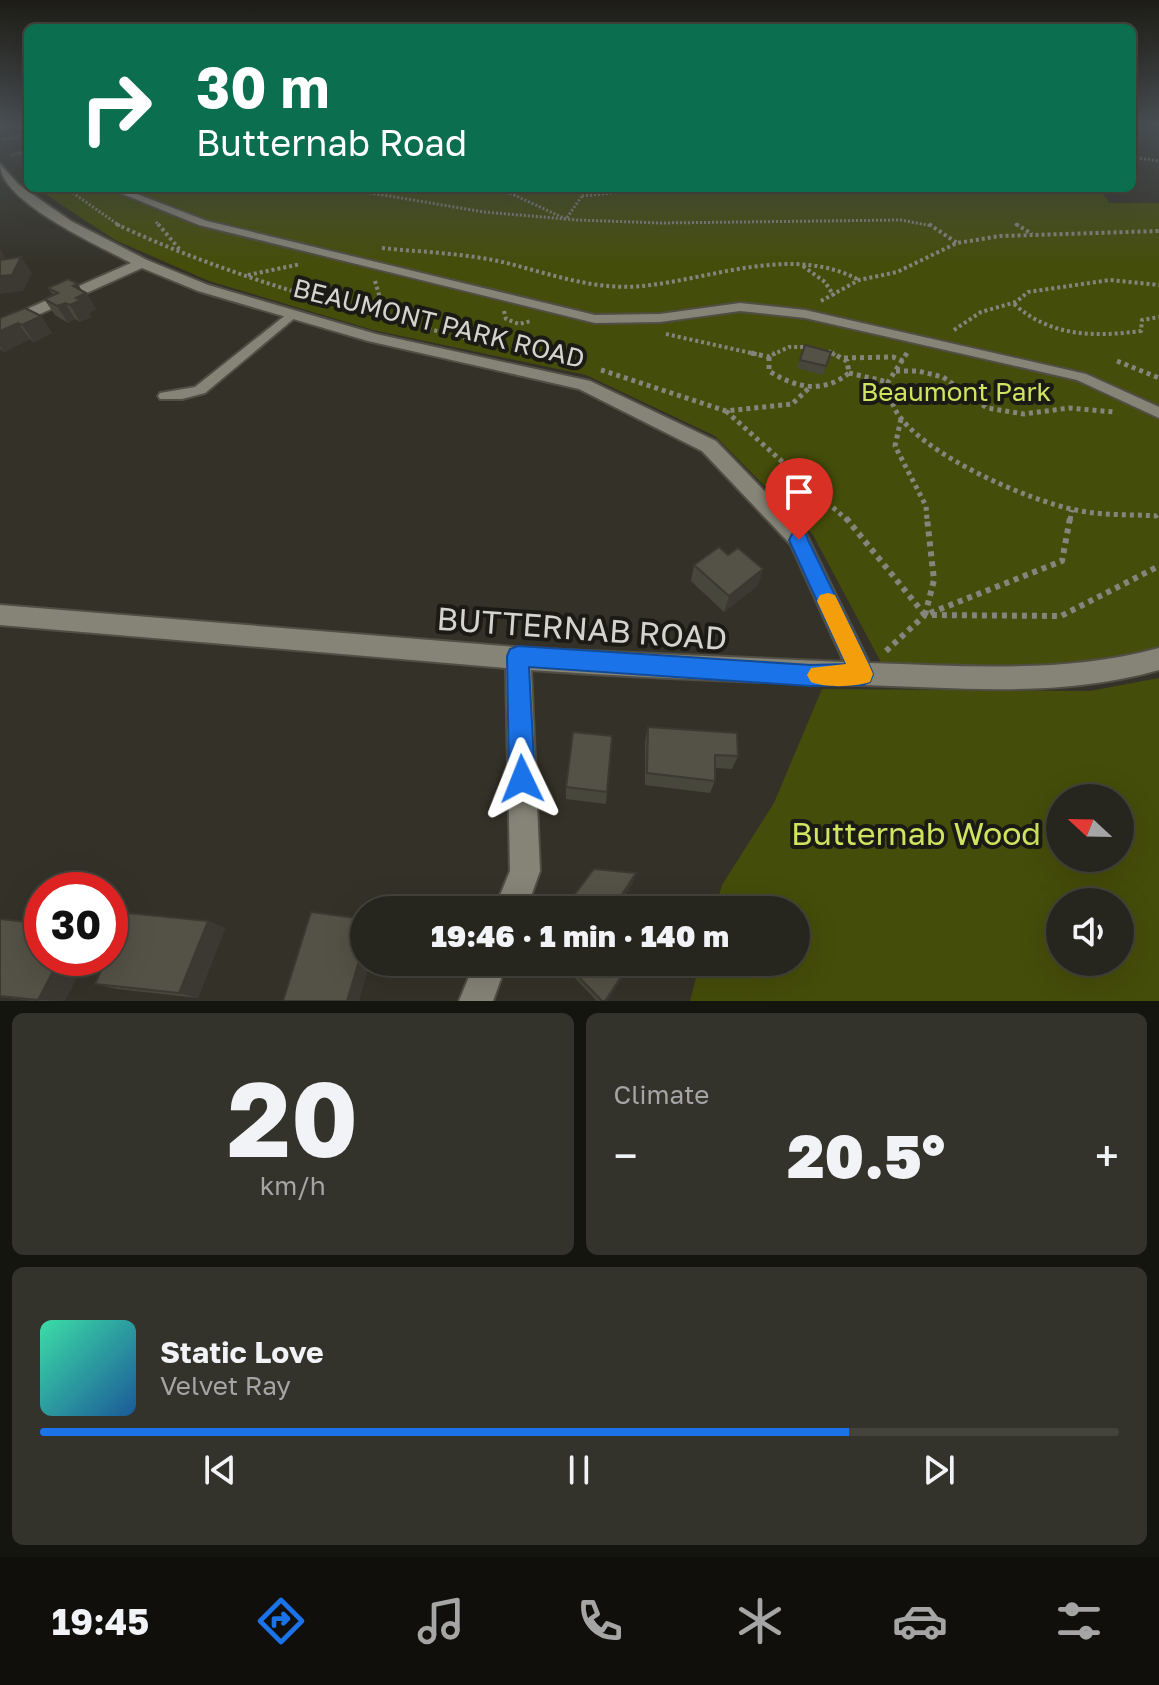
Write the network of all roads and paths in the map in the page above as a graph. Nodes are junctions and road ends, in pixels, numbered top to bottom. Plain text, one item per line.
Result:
1 (4, 172) edge
2 (72, 192) edge
3 (123, 192) edge
4 (366, 192) edge
5 (508, 192) edge
6 (582, 192) edge
7 (622, 192) edge
8 (582, 196) junction
9 (566, 219) junction
10 (1015, 224) dead end
11 (1159, 231) edge
12 (1033, 235) junction
13 (957, 243) junction
14 (377, 248) dead end
15 (336, 257) junction
16 (142, 263) junction
17 (370, 264) junction
18 (803, 266) junction
19 (246, 275) junction
20 (859, 280) junction
21 (1159, 285) edge
22 (1014, 304) junction
23 (292, 314) junction
24 (1159, 317) edge
25 (387, 319) junction
26 (0, 327) edge
27 (653, 331) dead end
28 (910, 339) junction
29 (493, 344) dead end
30 (956, 350) junction
31 (769, 357) junction
32 (843, 358) junction
33 (903, 361) junction
34 (1117, 361) dead end
35 (600, 370) dead end
36 (896, 371) junction
37 (849, 373) junction
38 (1159, 378) edge
39 (888, 382) junction
40 (809, 388) junction
41 (165, 396) dead end
42 (1146, 407) junction
43 (726, 411) junction
44 (1159, 413) edge
45 (901, 419) junction
46 (1072, 510) junction
47 (1159, 513) edge
48 (1159, 566) edge
49 (0, 615) edge
50 (925, 615) junction
51 (518, 656) junction
52 (1159, 659) edge
53 (862, 674) junction
54 (515, 896) edge
55 (486, 976) edge
56 (476, 1001) edge

1 - 16 street, BEAUMONT PARK ROAD
2 - 19 path
3 - 15 lane
4 - 9 path
5 - 9 path
6 - 8 path
7 - 8 path
8 - 9 path
9 - 13 path
10 - 12 path
11 - 12 path
12 - 13 path
13 - 20 path
14 - 18 path
15 - 17 lane
15 - 19 path
16 - 23 street, BEAUMONT PARK ROAD
16 - 26 street
17 - 25 path
17 - 28 lane
18 - 20 path
18 - 20 path
19 - 25 path
21 - 22 path
22 - 24 path
22 - 28 path
23 - 41 lane
23 - 53 street, BEAUMONT PARK ROAD
25 - 29 path
27 - 31 path
28 - 30 lane
30 - 33 path
30 - 42 lane
31 - 32 path
31 - 40 path
32 - 33 path
32 - 37 path
33 - 36 path
34 - 38 path
35 - 43 path
36 - 39 path
36 - 42 path
37 - 39 path
37 - 40 path
39 - 45 path
40 - 43 path
42 - 44 lane
43 - 50 path
45 - 46 path
45 - 50 path
46 - 47 path
46 - 50 path
48 - 50 path
49 - 51 street, BUTTERNAB ROAD
50 - 53 path
51 - 53 street, BUTTERNAB ROAD
51 - 54 street
52 - 53 street, BUTTERNAB ROAD
55 - 56 street

